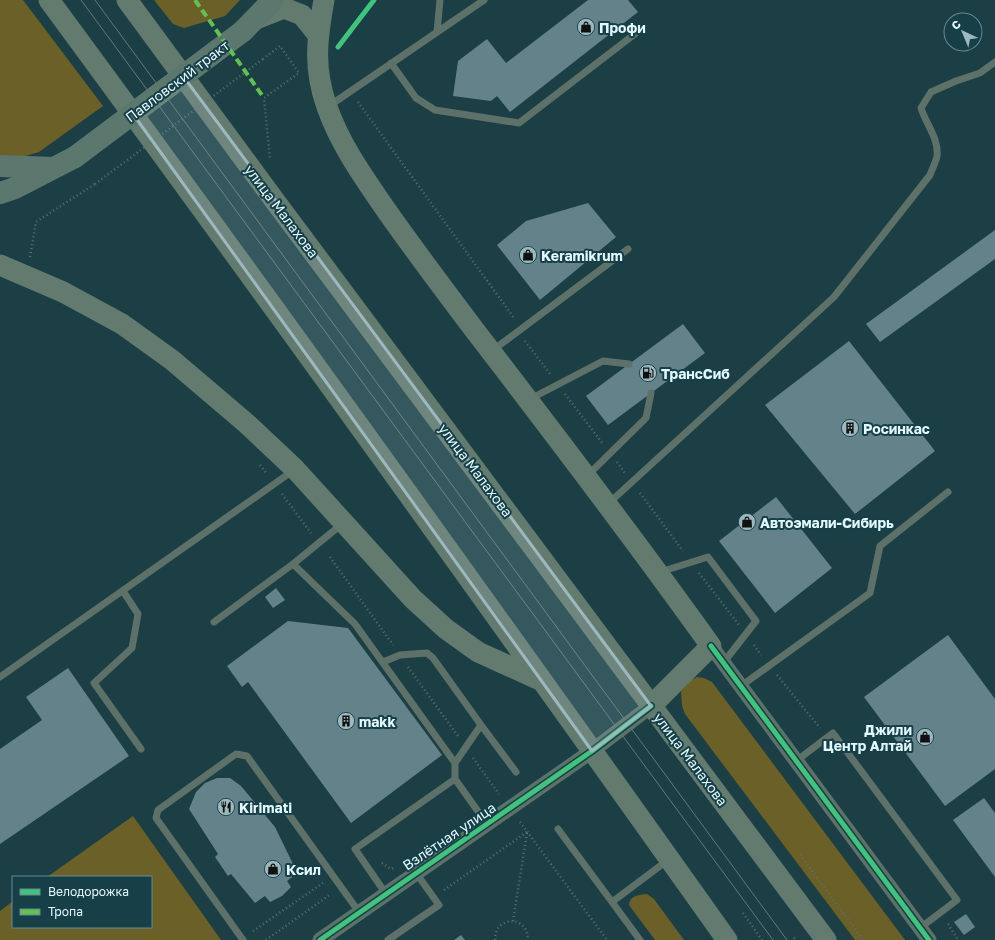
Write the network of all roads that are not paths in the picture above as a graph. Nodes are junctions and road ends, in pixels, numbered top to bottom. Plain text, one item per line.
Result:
1 (50, 0) edge
2 (127, 0) edge
3 (274, 0) edge
4 (324, 0) edge
5 (440, 0) edge
6 (484, 0) edge
7 (253, 17) edge
8 (640, 30) dead end
9 (437, 32) junction
10 (318, 35) junction
11 (995, 62) edge
12 (391, 63) junction
13 (327, 107) junction
14 (0, 166) edge
15 (55, 168) junction
16 (0, 193) edge
17 (628, 249) dead end
18 (0, 265) edge
19 (492, 352) junction
20 (629, 364) dead end
21 (651, 393) dead end
22 (528, 400) junction
23 (295, 469) junction
24 (587, 476) junction
25 (948, 492) dead end
26 (608, 505) junction
27 (344, 522) junction
28 (293, 564) junction
29 (658, 573) junction
30 (123, 591) junction
31 (214, 622) dead end
32 (711, 646) junction
33 (383, 662) junction
34 (724, 662) junction
35 (0, 677) edge
36 (544, 682) junction
37 (741, 686) junction
38 (651, 706) junction
39 (481, 725) junction
40 (141, 749) dead end
41 (592, 751) junction
42 (796, 761) junction
43 (455, 763) junction
44 (516, 772) dead end
45 (455, 779) junction
46 (487, 824) junction
47 (558, 829) dead end
48 (669, 859) junction
49 (416, 873) junction
50 (386, 894) junction
51 (612, 902) junction
52 (359, 912) junction
53 (924, 934) edge
54 (242, 940) edge
55 (320, 940) edge
56 (388, 940) edge
57 (640, 940) edge
58 (727, 940) edge
59 (826, 940) edge

1 - 36 main road
2 - 38 main road, улица Малахова
3 - 7 main road, Павловский тракт
4 - 10 main road
5 - 9 lane
6 - 9 lane
7 - 10 main road
7 - 15 main road, Павловский тракт, bridge
8 - 12 lane
9 - 12 lane
10 - 13 main road
11 - 26 lane
12 - 13 lane
13 - 19 main road
14 - 15 main road
15 - 16 main road
17 - 19 lane
18 - 23 main road
19 - 22 main road
20 - 22 lane
21 - 24 lane
22 - 24 main road
23 - 27 main road
23 - 30 lane
24 - 26 main road
25 - 37 lane
26 - 29 main road
27 - 28 lane
27 - 36 main road
28 - 31 lane
28 - 33 lane
29 - 32 main road
29 - 34 lane
30 - 35 lane
30 - 40 lane
32 - 34 street
32 - 38 main road
33 - 39 lane
33 - 43 lane
34 - 37 street
36 - 41 main road
37 - 42 street
38 - 41 street, Взлётная улица
38 - 59 main road, улица Малахова
39 - 43 lane
39 - 44 lane
41 - 46 street, Взлётная улица
41 - 48 main road
42 - 53 street
42 - 53 lane
43 - 45 lane
45 - 46 lane
45 - 50 lane
46 - 49 street, Взлётная улица
47 - 51 lane
48 - 51 lane
48 - 58 main road
49 - 50 street, Взлётная улица
49 - 56 lane
50 - 52 street, Взлётная улица
51 - 57 lane
52 - 54 lane
52 - 55 street, Взлётная улица

